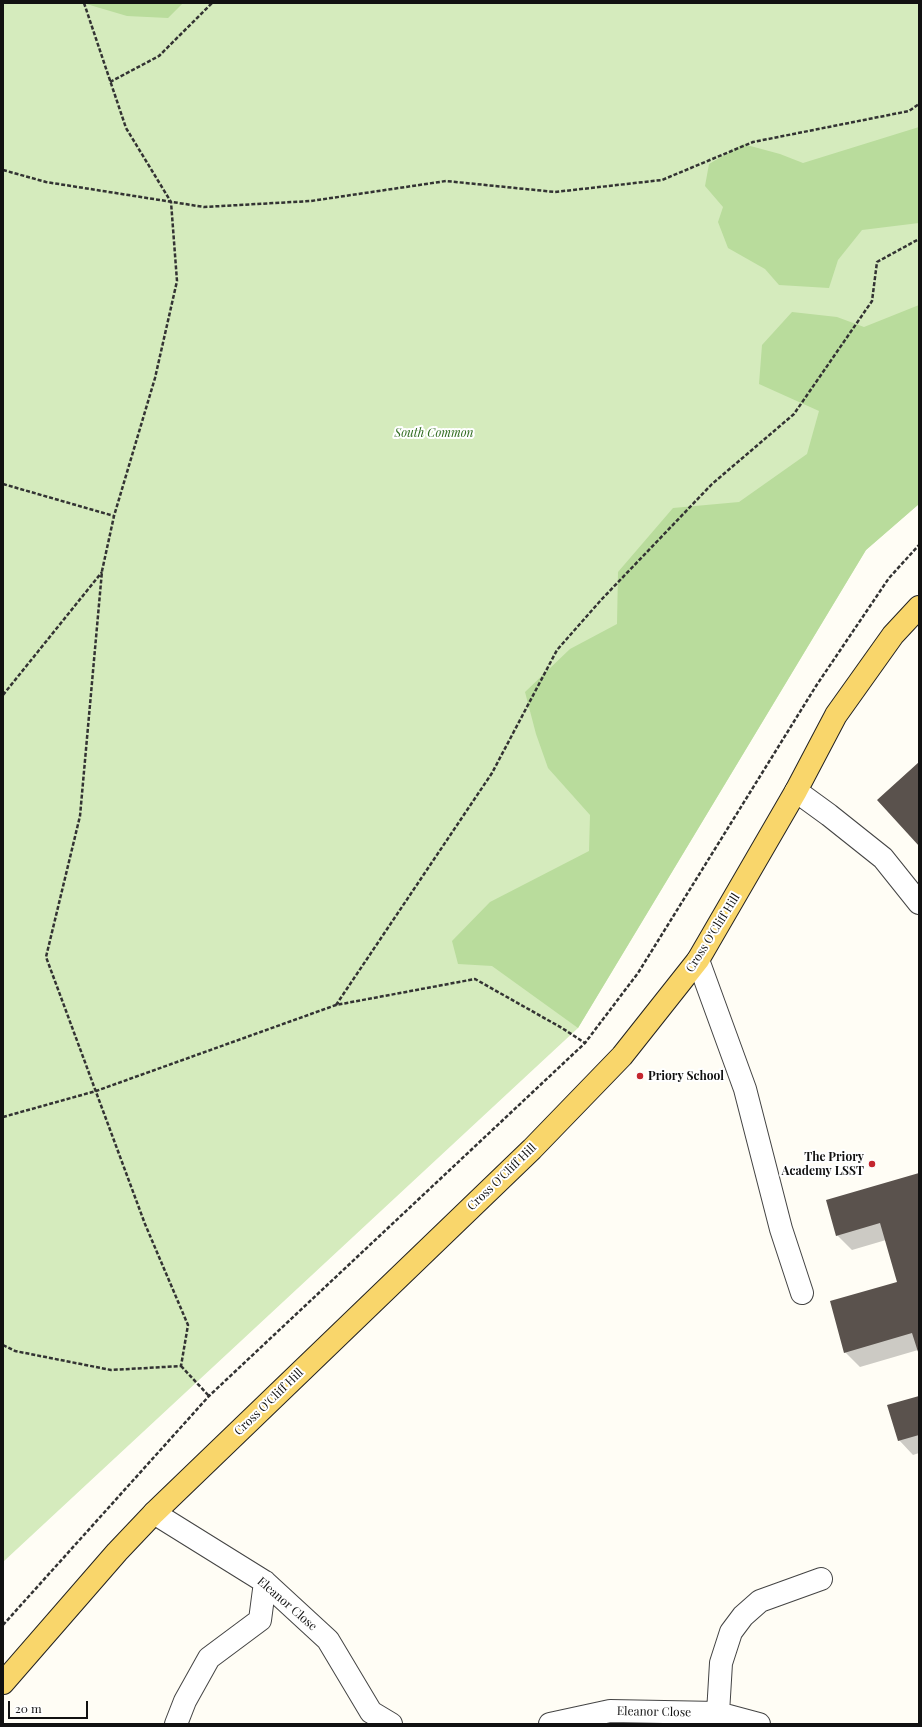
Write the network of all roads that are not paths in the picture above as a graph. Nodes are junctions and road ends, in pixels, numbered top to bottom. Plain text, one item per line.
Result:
1 (917, 612) edge
2 (796, 791) junction
3 (919, 903) edge
4 (698, 960) junction
5 (802, 1293) dead end
6 (154, 1513) junction
7 (821, 1579) dead end
8 (265, 1582) junction
9 (3, 1682) edge
10 (718, 1713) junction
11 (176, 1724) edge
12 (391, 1724) edge
13 (550, 1724) edge
14 (759, 1724) edge

1 - 2 main road, Cross O'Cliff Hill
2 - 3 street
2 - 4 main road, Cross O'Cliff Hill
4 - 5 street
4 - 6 main road, Cross O'Cliff Hill
6 - 8 street, Eleanor Close
6 - 9 main road, Cross O'Cliff Hill
7 - 10 street
8 - 11 street
8 - 12 street, Eleanor Close
10 - 13 street, Eleanor Close
10 - 14 street, Eleanor Close

